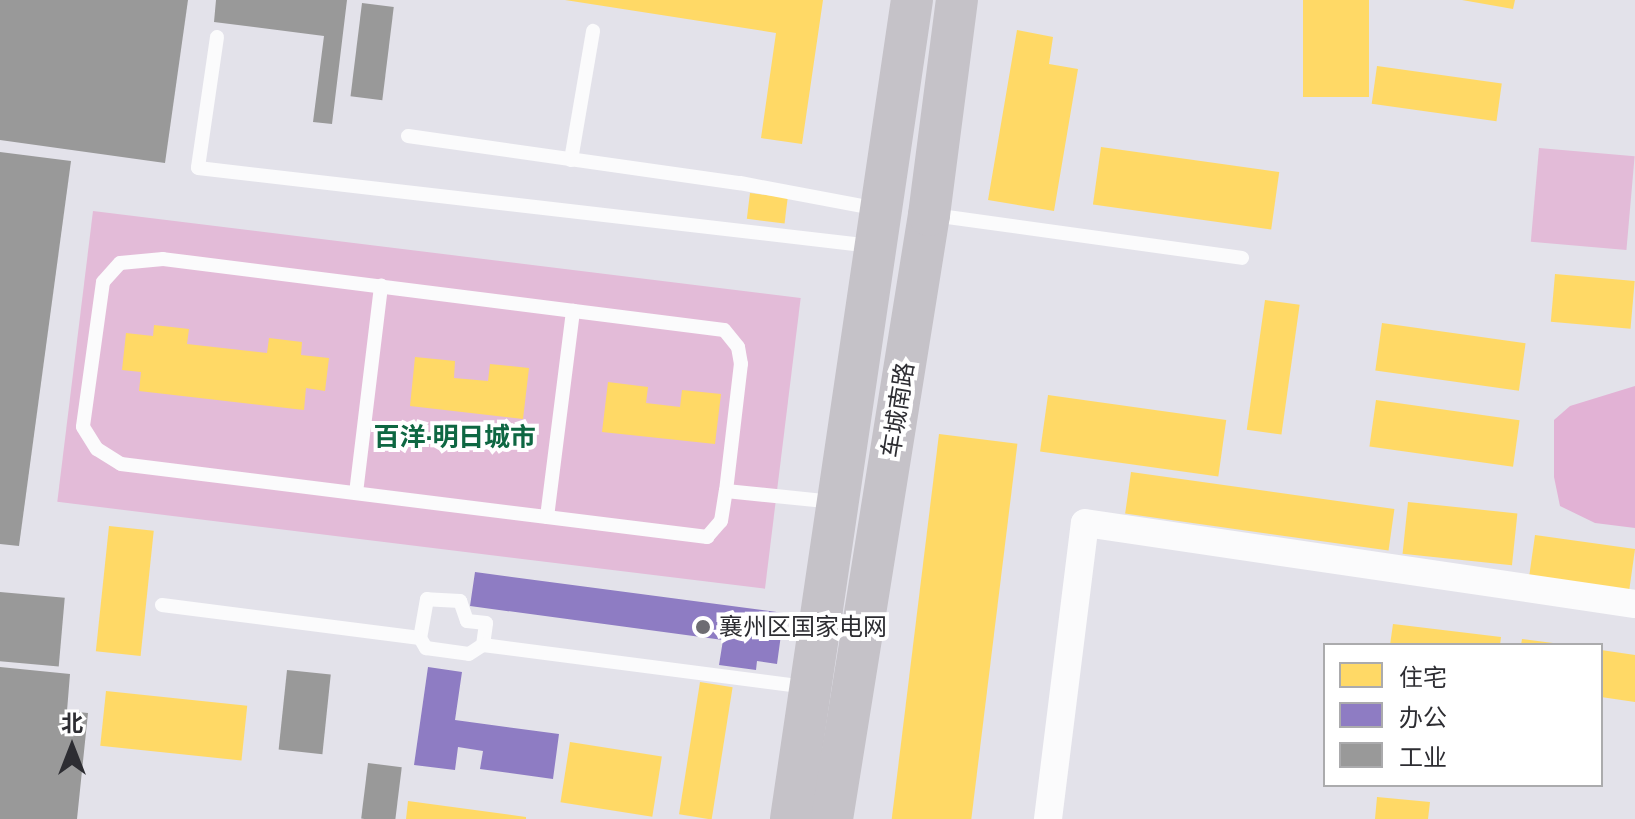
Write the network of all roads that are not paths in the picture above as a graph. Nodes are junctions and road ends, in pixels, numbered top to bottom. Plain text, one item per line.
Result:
1 (912, 0) edge
2 (957, 0) edge
3 (593, 31) dead end
4 (217, 37) dead end
5 (408, 136) dead end
6 (571, 160) junction
7 (929, 215) junction
8 (879, 228) junction
9 (1242, 258) dead end
10 (381, 286) junction
11 (573, 311) junction
12 (726, 491) junction
13 (356, 493) junction
14 (840, 502) junction
15 (547, 517) junction
16 (1635, 604) edge
17 (162, 605) dead end
18 (420, 638) junction
19 (483, 645) junction
20 (811, 688) junction
21 (791, 819) edge
22 (832, 819) edge
23 (1048, 819) edge

1 - 8 main road, 车城南路
2 - 7 main road, 车城南路
3 - 6 lane
4 - 8 lane
5 - 6 lane
6 - 8 lane
7 - 9 lane
7 - 22 main road, 车城南路
8 - 14 main road, 车城南路
10 - 11 lane
10 - 13 lane
10 - 13 lane
11 - 12 lane
11 - 15 lane
12 - 14 lane
12 - 15 lane
13 - 15 lane
14 - 20 main road, 车城南路
16 - 23 street
17 - 18 lane
18 - 19 lane
18 - 19 lane
19 - 20 lane
20 - 21 main road, 车城南路

